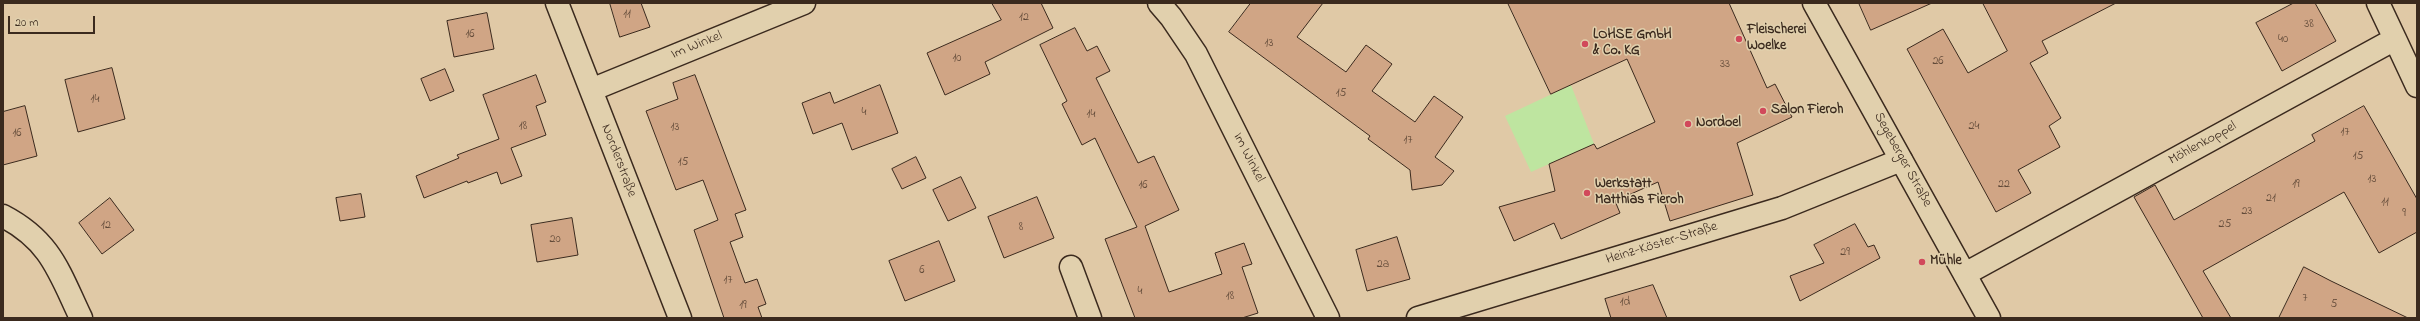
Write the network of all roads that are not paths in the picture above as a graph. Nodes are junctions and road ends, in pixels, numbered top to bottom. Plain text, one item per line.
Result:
1 (557, 3) edge
2 (804, 3) edge
3 (1159, 3) edge
4 (1814, 3) edge
5 (2378, 3) edge
6 (2395, 38) junction
7 (2417, 86) edge
8 (591, 90) junction
9 (1901, 160) junction
10 (3, 216) edge
11 (1071, 267) dead end
12 (1965, 274) junction
13 (81, 318) edge
14 (680, 318) edge
15 (1090, 318) edge
16 (1328, 318) edge
17 (1418, 318) edge
18 (1989, 318) edge

1 - 8 street, Norderstraße
2 - 8 street, Im Winkel
3 - 16 street, Im Winkel
4 - 9 street, Segeberger Straße
5 - 6 street
6 - 7 street
6 - 12 street, Möhlenkoppel
8 - 14 street, Norderstraße
9 - 12 street, Segeberger Straße
9 - 17 street, Heinz-Köster-Straße
10 - 13 street
11 - 15 street
12 - 18 street, Segeberger Straße

